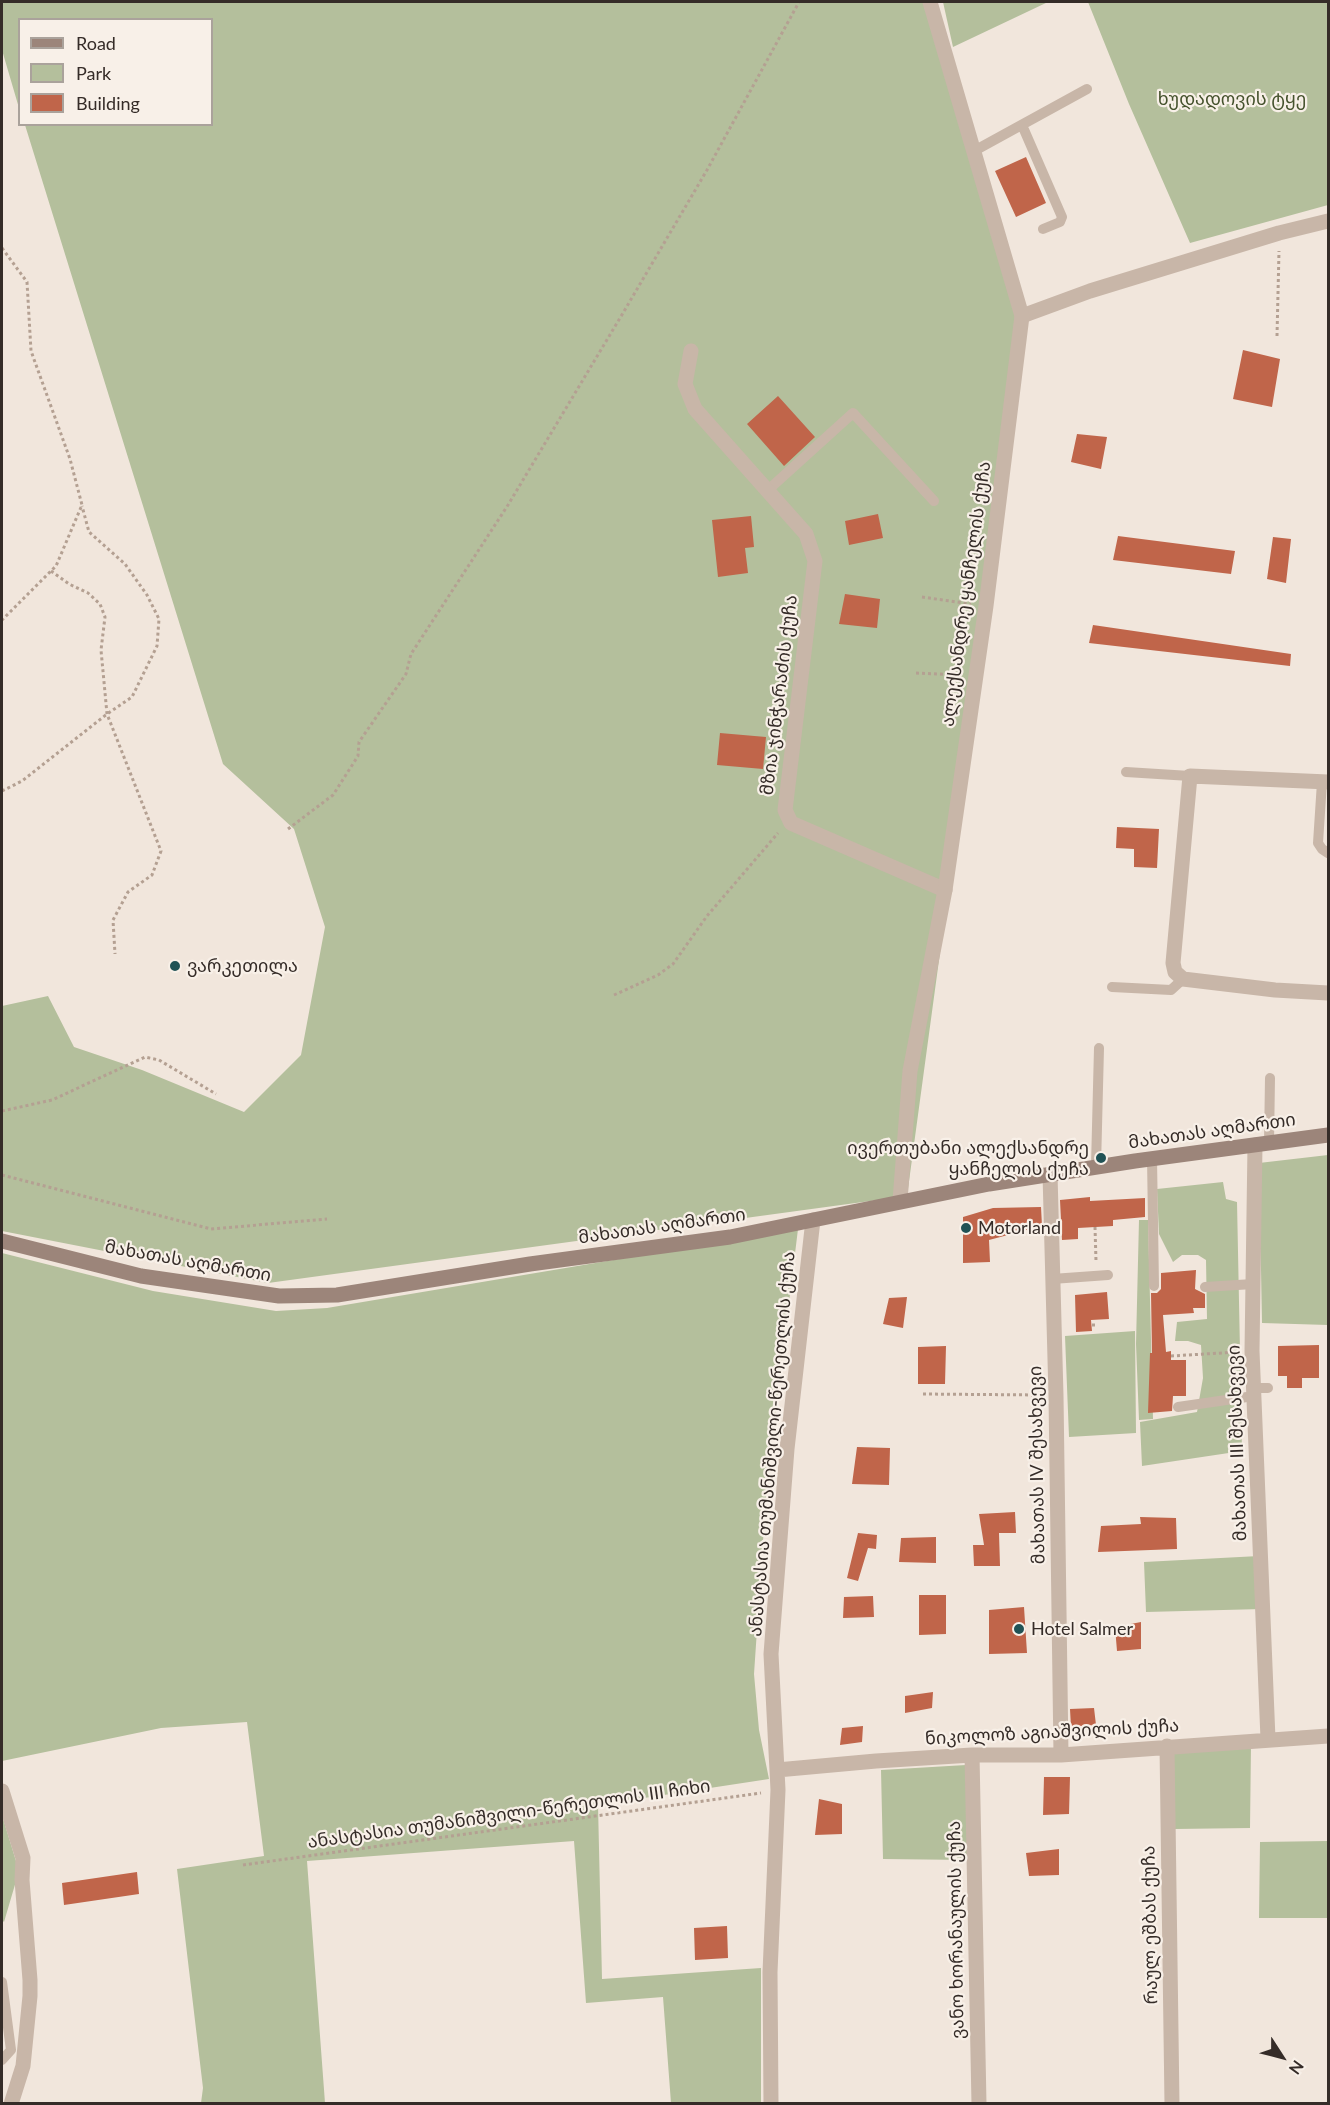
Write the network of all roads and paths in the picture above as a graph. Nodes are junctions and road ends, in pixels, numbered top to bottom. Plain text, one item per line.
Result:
1 (799, 2) edge
2 (930, 2) edge
3 (1087, 89) dead end
4 (1022, 124) junction
5 (974, 151) junction
6 (1329, 221) edge
7 (1043, 229) dead end
8 (1279, 233) junction
9 (2, 248) edge
10 (1022, 316) junction
11 (1277, 336) dead end
12 (691, 351) dead end
13 (768, 490) junction
14 (934, 501) dead end
15 (82, 505) junction
16 (51, 571) junction
17 (922, 597) dead end
18 (986, 606) junction
19 (2, 620) edge
20 (916, 673) dead end
21 (975, 676) junction
22 (106, 714) junction
23 (1126, 772) dead end
24 (1190, 776) junction
25 (1325, 782) edge
26 (2, 791) edge
27 (791, 823) junction
28 (288, 829) dead end
29 (1329, 853) edge
30 (945, 890) junction
31 (115, 954) dead end
32 (1183, 979) junction
33 (1112, 987) dead end
34 (1329, 993) edge
35 (614, 995) dead end
36 (1099, 1048) dead end
37 (1270, 1078) dead end
38 (216, 1094) dead end
39 (2, 1111) edge
40 (1329, 1135) edge
41 (1262, 1144) junction
42 (1152, 1158) junction
43 (1096, 1166) junction
44 (1050, 1174) junction
45 (2, 1175) edge
46 (900, 1201) junction
47 (327, 1219) dead end
48 (813, 1220) junction
49 (1095, 1227) dead end
50 (2, 1242) edge
51 (1108, 1275) dead end
52 (1097, 1276) junction
53 (1052, 1279) junction
54 (1253, 1284) junction
55 (1154, 1286) dead end
56 (1205, 1287) dead end
57 (1252, 1351) junction
58 (1171, 1356) dead end
59 (1258, 1391) junction
60 (923, 1394) dead end
61 (1056, 1396) junction
62 (1178, 1407) dead end
63 (1329, 1736) edge
64 (1268, 1739) junction
65 (1167, 1746) junction
66 (972, 1755) junction
67 (1061, 1755) junction
68 (777, 1770) junction
69 (778, 1790) junction
70 (2, 1791) edge
71 (243, 1865) dead end
72 (2, 1982) edge
73 (2, 2060) edge
74 (11, 2103) edge
75 (771, 2103) edge
76 (979, 2103) edge
77 (1172, 2103) edge

1 - 28 path
2 - 5 street, ალექსანდრე ყანჩელის ქუჩა
3 - 4 lane
4 - 5 lane
4 - 7 lane
5 - 10 street, ალექსანდრე ყანჩელის ქუჩა
6 - 8 street
8 - 10 street
8 - 11 path
9 - 15 path
10 - 18 street, ალექსანდრე ყანჩელის ქუჩა
12 - 13 street, მზია ჯინჭარაძის ქუჩა
13 - 14 lane
13 - 27 street, მზია ჯინჭარაძის ქუჩა
15 - 16 path
15 - 22 path
16 - 19 path
16 - 22 path
17 - 18 path
18 - 21 street, ალექსანდრე ყანჩელის ქუჩა
20 - 21 path
21 - 30 street, ალექსანდრე ყანჩელის ქუჩა
22 - 26 path
22 - 31 path
23 - 24 lane
24 - 25 street
24 - 32 street
25 - 29 lane
27 - 30 street
27 - 35 path
30 - 46 street, ალექსანდრე ყანჩელის ქუჩა
32 - 33 lane
32 - 34 street
36 - 43 lane
37 - 41 lane
38 - 39 path
40 - 41 main road, მახათას აღმართი
41 - 42 main road, მახათას აღმართი
41 - 54 street, მახათას III შესახვევი
42 - 43 main road, მახათას აღმართი
42 - 55 lane
43 - 44 main road, მახათას აღმართი
44 - 46 main road, მახათას აღმართი
44 - 53 street, მახათას IV შესახვევი
45 - 47 path
46 - 48 main road, მახათას აღმართი
48 - 50 main road, მახათას აღმართი
48 - 68 street, ანასტასია თუმანიშვილი-წერეთლის ქუჩა
49 - 52 path
51 - 52 lane
52 - 53 lane
53 - 61 street, მახათას IV შესახვევი
54 - 56 lane
54 - 57 street, მახათას III შესახვევი
57 - 58 path
57 - 59 street, მახათას III შესახვევი
59 - 62 lane
59 - 64 street, მახათას III შესახვევი
60 - 61 path
61 - 67 street, მახათას IV შესახვევი
63 - 64 street, ნიკოლოზ აგიაშვილის ქუჩა
64 - 65 street, ნიკოლოზ აგიაშვილის ქუჩა
65 - 67 street, ნიკოლოზ აგიაშვილის ქუჩა
65 - 77 street, რაულ ეშბას ქუჩა
66 - 67 street, ნიკოლოზ აგიაშვილის ქუჩა
66 - 68 street, ნიკოლოზ აგიაშვილის ქუჩა
66 - 76 street, ვანო ხორანაულის ქუჩა
68 - 69 street, ანასტასია თუმანიშვილი-წერეთლის ქუჩა
69 - 71 path, ანასტასია თუმანიშვილი-წერეთლის III ჩიხი
69 - 75 street, ანასტასია თუმანიშვილი-წერეთლის ქუჩა
70 - 74 street
72 - 73 lane

